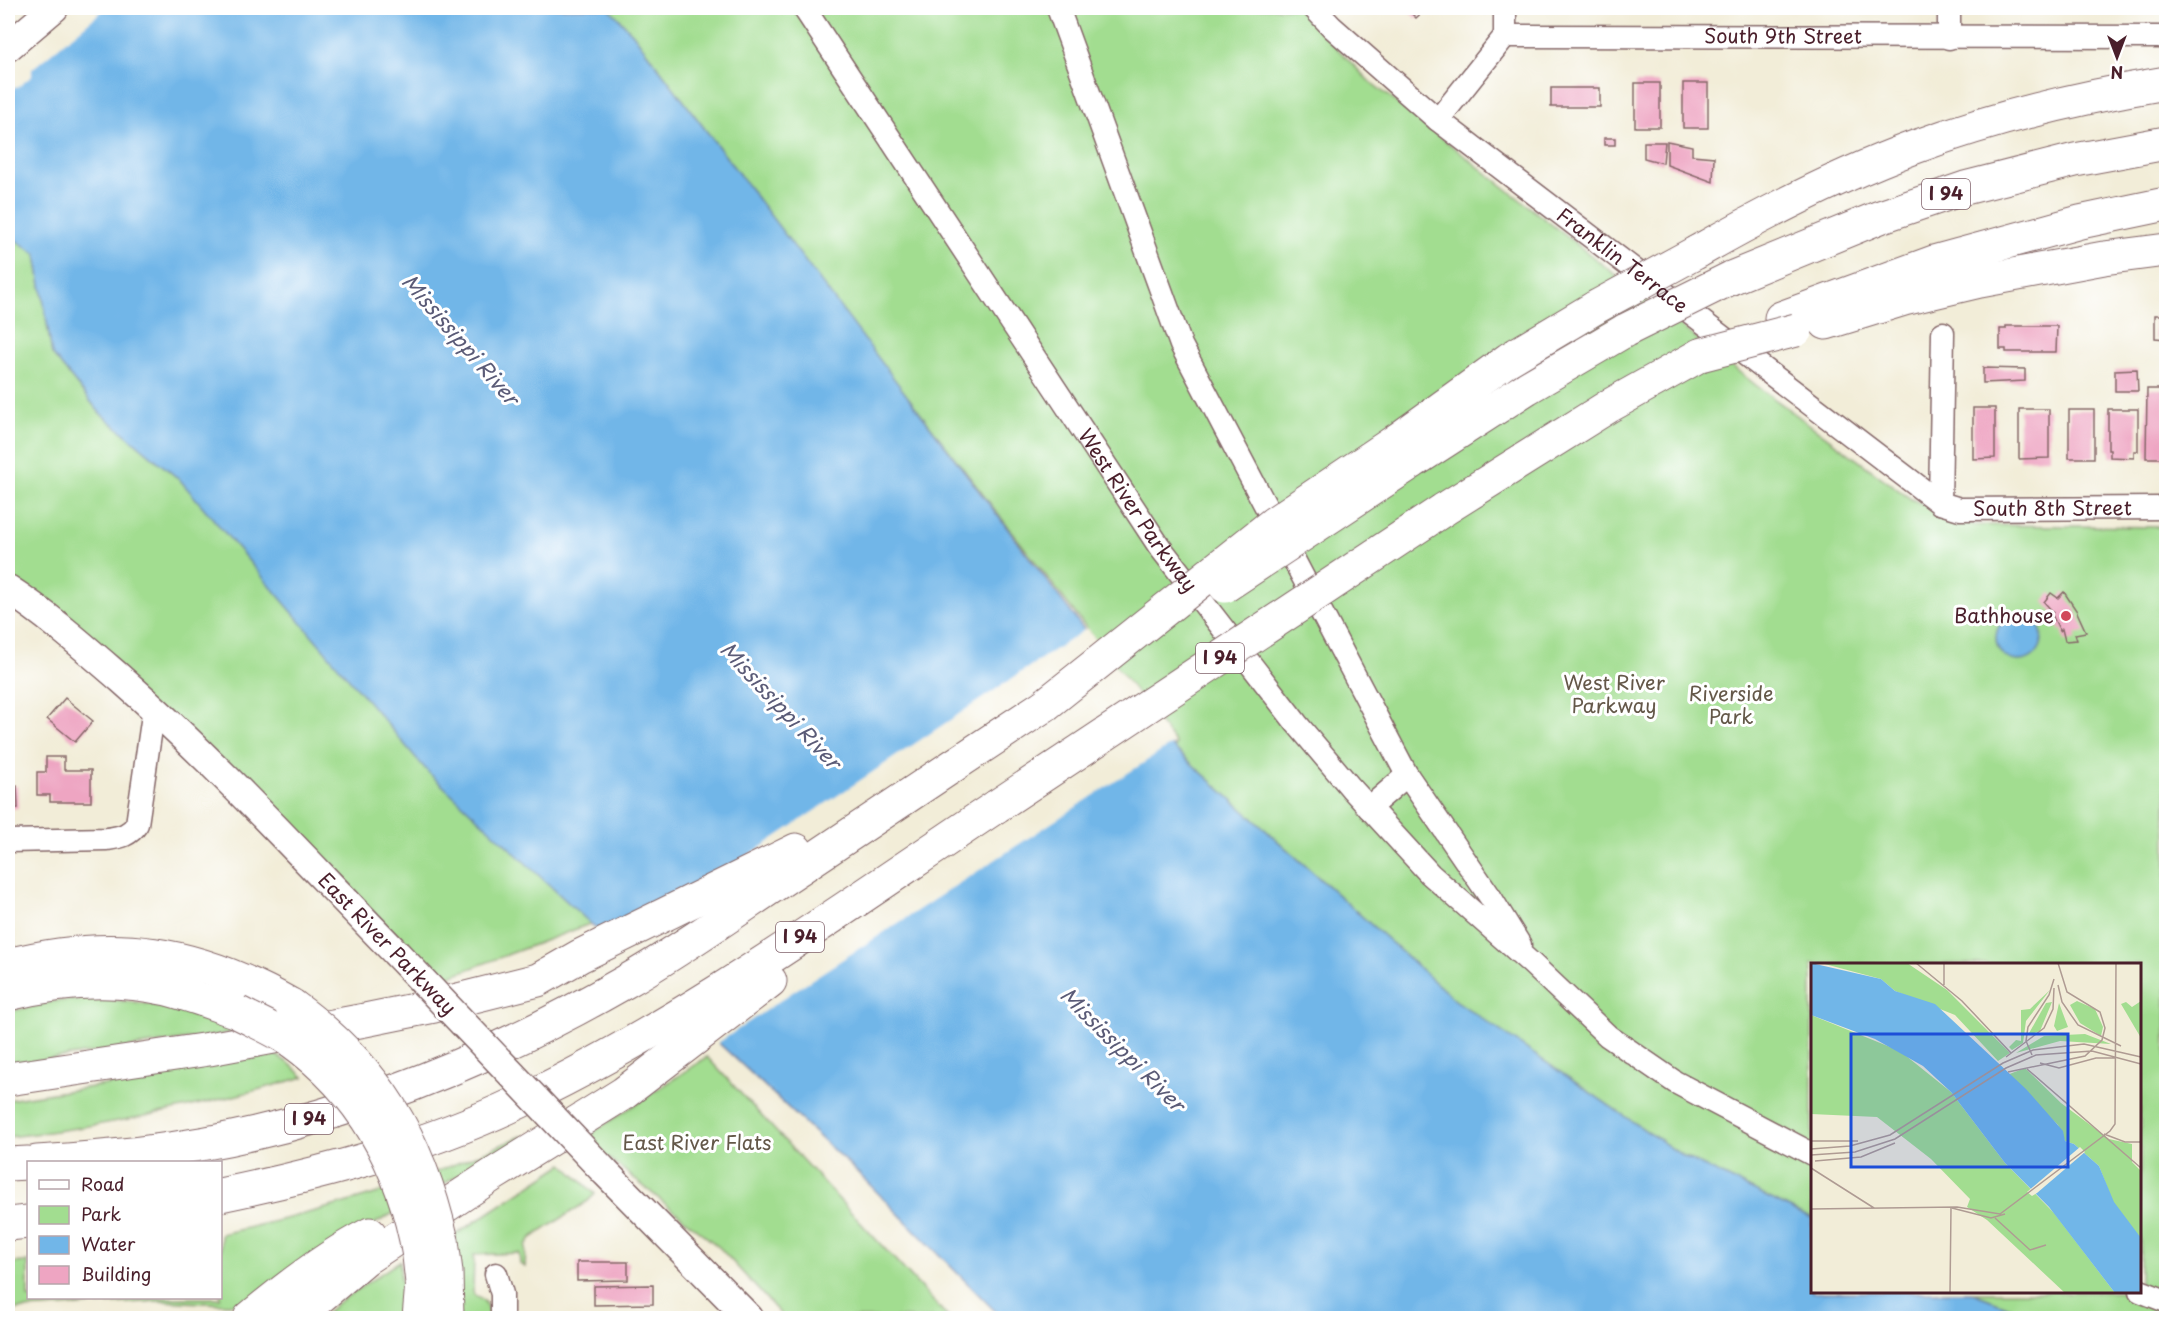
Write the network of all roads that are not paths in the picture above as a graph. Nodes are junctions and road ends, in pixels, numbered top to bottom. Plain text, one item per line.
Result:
1 (54, 8) edge
2 (804, 8) edge
3 (1058, 8) edge
4 (1314, 8) edge
5 (1505, 8) edge
6 (1949, 8) edge
7 (1505, 36) junction
8 (2166, 37) edge
9 (1949, 38) junction
10 (8, 47) edge
11 (2166, 83) edge
12 (1438, 120) junction
13 (2166, 143) edge
14 (2166, 204) edge
15 (2166, 250) edge
16 (1788, 324) junction
17 (1943, 333) dead end
18 (1404, 451) junction
19 (1940, 503) junction
20 (2166, 508) edge
21 (8, 589) edge
22 (154, 708) junction
23 (1407, 775) junction
24 (921, 787) junction
25 (997, 806) junction
26 (1369, 808) junction
27 (8, 841) edge
28 (1532, 964) junction
29 (8, 965) edge
30 (8, 994) edge
31 (8, 1079) edge
32 (1811, 1153) edge
33 (54, 1161) edge
34 (27, 1163) edge
35 (8, 1164) edge
36 (491, 1176) junction
37 (222, 1195) edge
38 (27, 1222) edge
39 (8, 1224) edge
40 (430, 1249) junction
41 (496, 1274) dead end
42 (2141, 1292) edge
43 (2166, 1301) edge
44 (250, 1318) edge
45 (295, 1318) edge
46 (419, 1318) edge
47 (447, 1318) edge
48 (502, 1318) edge
49 (749, 1318) edge

1 - 10 street
2 - 26 street, West River Parkway
3 - 23 street, West River Parkway
4 - 12 street, Franklin Terrace
5 - 7 street
6 - 9 street
7 - 9 street, South 9th Street
7 - 12 street
8 - 9 street, South 9th Street
11 - 18 highway, bridge
12 - 19 street, Franklin Terrace
13 - 18 highway, I 94, bridge
14 - 16 highway
15 - 16 highway
16 - 25 highway, I 94, bridge
17 - 19 street
18 - 24 highway, I 94, bridge
19 - 20 street, South 8th Street
21 - 22 street, East River Parkway
22 - 27 street
22 - 49 street, East River Parkway, bridge
23 - 26 street
23 - 28 street, West River Parkway
24 - 31 highway
24 - 33 highway, I 94
25 - 36 highway
25 - 37 highway, I 94
26 - 28 street, West River Parkway
28 - 32 street, West River Parkway
29 - 40 highway, bridge
30 - 40 highway, bridge
34 - 35 highway
36 - 44 highway
36 - 45 highway
38 - 39 highway
40 - 46 highway
40 - 47 highway
41 - 48 street
42 - 43 street

